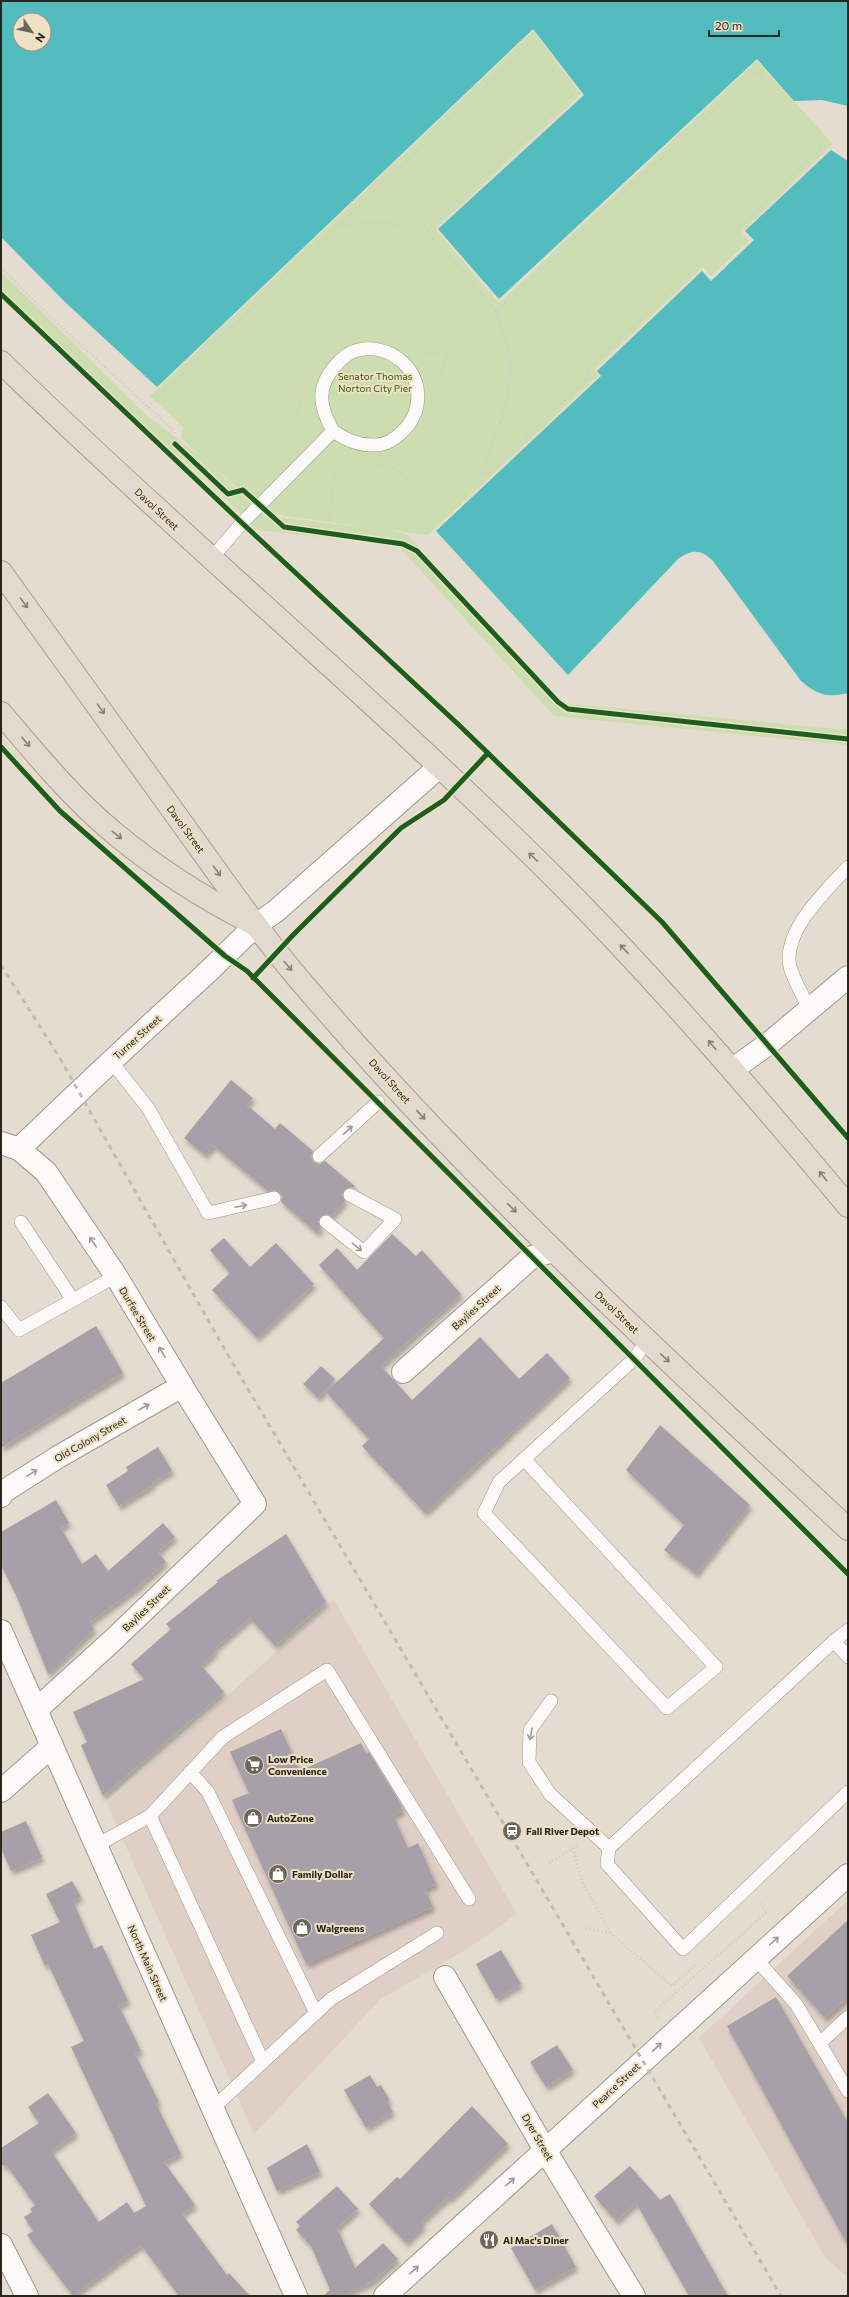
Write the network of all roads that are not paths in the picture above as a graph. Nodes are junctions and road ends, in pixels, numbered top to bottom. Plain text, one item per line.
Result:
1 (1, 362) edge
2 (333, 431) junction
3 (211, 559) junction
4 (1, 572) edge
5 (1, 713) edge
6 (439, 767) junction
7 (848, 867) edge
8 (255, 924) junction
9 (848, 977) edge
10 (809, 1009) junction
11 (111, 1061) junction
12 (733, 1069) junction
13 (378, 1102) dead end
14 (10, 1146) edge
15 (319, 1156) dead end
16 (350, 1195) dead end
17 (274, 1198) dead end
18 (848, 1206) edge
19 (21, 1222) dead end
20 (326, 1222) dead end
21 (554, 1251) junction
22 (116, 1276) junction
23 (73, 1300) junction
24 (1, 1306) edge
25 (647, 1341) junction
26 (403, 1372) dead end
27 (182, 1386) junction
28 (524, 1459) junction
29 (2, 1493) edge
30 (255, 1504) joint
31 (848, 1529) edge
32 (848, 1630) edge
33 (1, 1631) edge
34 (834, 1641) junction
35 (848, 1657) edge
36 (551, 1701) dead end
37 (36, 1710) junction
38 (52, 1746) junction
39 (190, 1772) junction
40 (1, 1791) edge
41 (848, 1792) edge
42 (150, 1816) junction
43 (95, 1846) junction
44 (608, 1848) junction
45 (848, 1875) edge
46 (469, 1899) dead end
47 (437, 1933) dead end
48 (755, 1958) junction
49 (445, 1977) dead end
50 (316, 2013) junction
51 (848, 2017) edge
52 (820, 2043) junction
53 (264, 2062) junction
54 (848, 2091) edge
55 (213, 2108) junction
56 (545, 2150) junction
57 (1, 2245) edge
58 (27, 2296) edge
59 (296, 2296) edge
60 (385, 2296) edge
61 (634, 2296) edge

1 - 3 highway, Davol Street
2 - 2 lane
2 - 3 lane
3 - 6 highway, Davol Street
4 -> 8 highway, Davol Street
5 -> 8 highway
6 - 8 street, Turner Street
12 -> 6 highway, Davol Street
7 - 10 lane
8 - 11 street, Turner Street
8 -> 21 highway, Davol Street
9 - 10 street
10 - 12 street
11 - 14 street, Turner Street
11 -> 17 lane
18 -> 12 highway, Davol Street
15 -> 13 lane
22 -> 14 street, Durfee Street
20 -> 16 lane
19 - 23 lane
21 - 25 highway, Davol Street
21 - 26 street, Baylies Street
22 - 23 lane
27 -> 22 street, Durfee Street
23 - 24 lane
25 - 28 lane
25 -> 31 highway, Davol Street
29 -> 27 street, Old Colony Street
27 - 30 street, Durfee Street
28 - 28 lane
30 - 37 street, Baylies Street
32 - 34 lane
33 - 37 street, North Main Street
34 - 35 lane
34 - 44 lane
36 -> 44 lane
37 - 38 street, North Main Street
38 - 40 street
38 - 43 street, North Main Street
39 - 42 lane
39 - 46 lane
39 - 50 lane
41 - 44 lane
42 - 43 lane
42 - 53 lane
43 - 55 street, North Main Street
48 -> 45 street, Pearce Street
47 - 50 lane
48 - 52 lane
56 -> 48 street, Pearce Street
49 - 56 street, Dyer Street
50 - 53 lane
51 - 52 lane
52 - 54 lane
53 - 55 lane
55 - 59 street, North Main Street
60 -> 56 street, Pearce Street
56 - 61 street, Dyer Street
57 - 58 street

